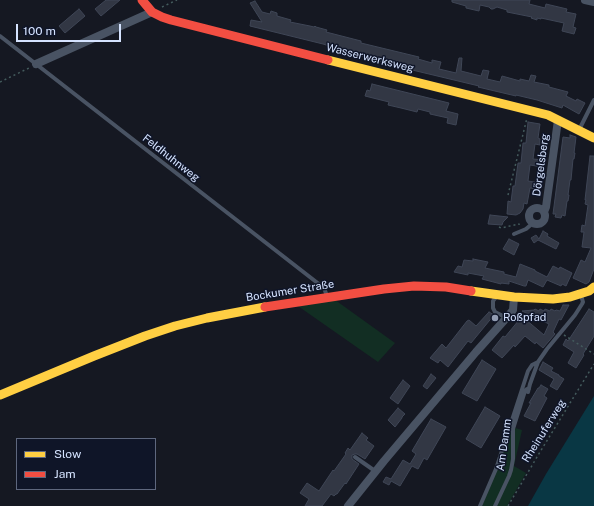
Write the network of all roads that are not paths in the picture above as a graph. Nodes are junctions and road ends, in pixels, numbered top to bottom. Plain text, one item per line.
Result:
1 (142, 0) edge
2 (586, 0) edge
3 (594, 2) edge
4 (152, 12) junction
5 (0, 36) edge
6 (36, 64) junction
7 (594, 100) edge
8 (558, 120) junction
9 (579, 130) junction
10 (594, 138) edge
11 (533, 223) joint
12 (514, 234) dead end
13 (594, 287) edge
14 (580, 294) junction
15 (497, 295) junction
16 (328, 297) junction
17 (514, 297) junction
18 (509, 315) junction
19 (538, 362) junction
20 (0, 395) edge
21 (355, 457) dead end
22 (375, 471) junction
23 (348, 506) edge
24 (480, 506) edge
25 (495, 506) edge

1 - 4 street, Wasserwerksweg
2 - 3 street
4 - 6 street
4 - 8 street, Wasserwerksweg
5 - 6 lane, Feldhuhnweg
6 - 16 lane, Feldhuhnweg
7 - 9 lane
8 - 9 street, Wasserwerksweg
8 - 11 street, Dörgelsberg
9 - 10 street, Wasserwerksweg
11 - 12 lane
13 - 14 street, Bockumer Straße
14 - 17 street, Bockumer Straße
14 - 19 lane, Am Damm
15 - 16 street, Bockumer Straße
15 - 17 street, Bockumer Straße
15 - 18 lane
16 - 20 street, Bockumer Straße
17 - 18 street
18 - 22 street
19 - 24 lane
19 - 25 lane, Am Damm
21 - 22 lane
22 - 23 street

